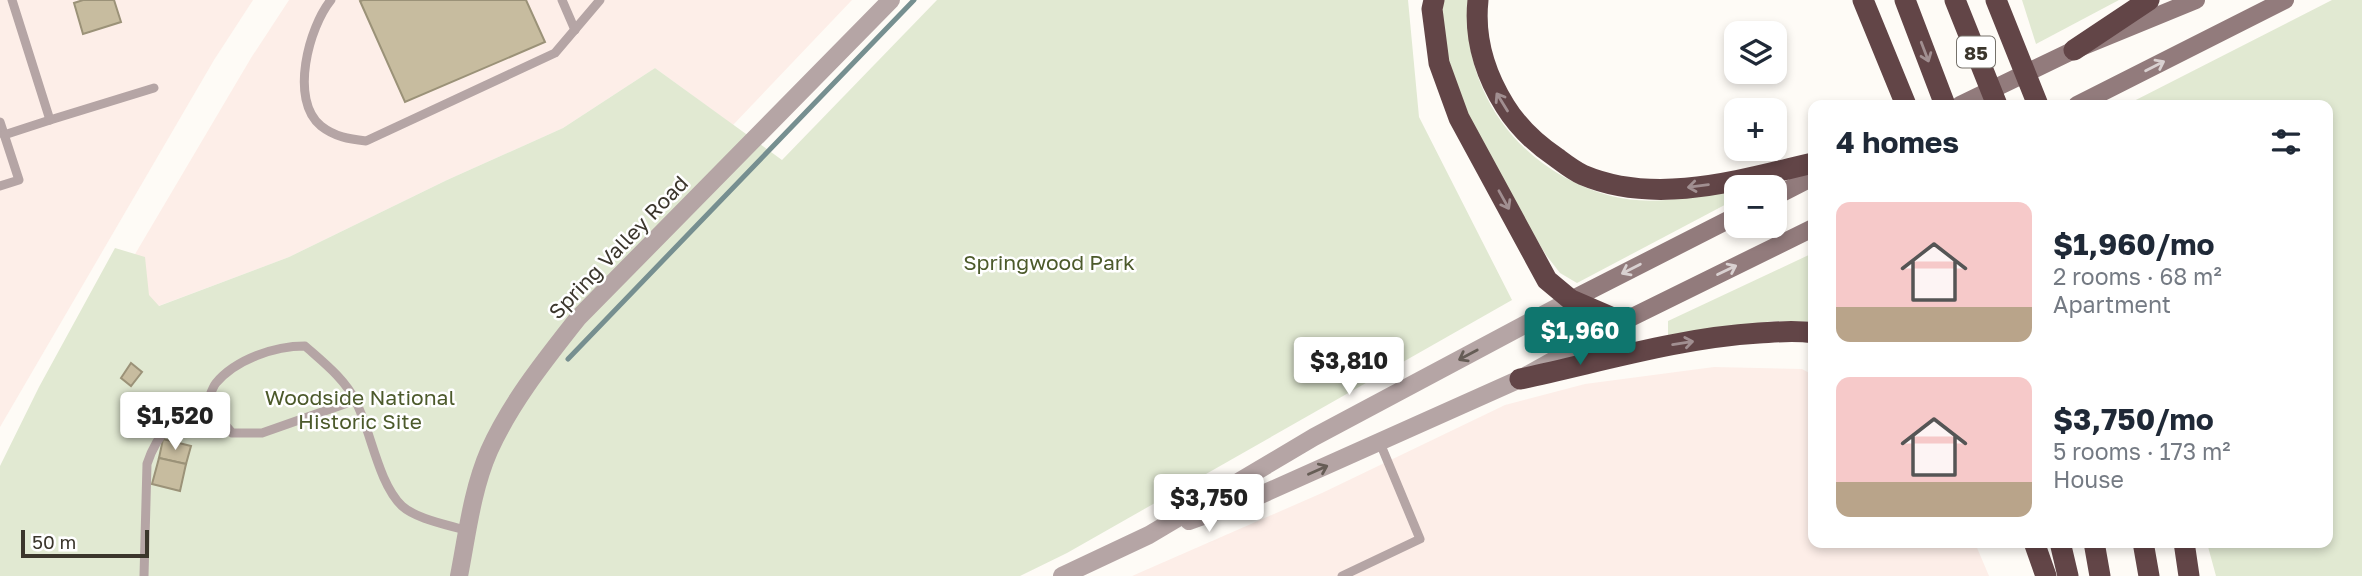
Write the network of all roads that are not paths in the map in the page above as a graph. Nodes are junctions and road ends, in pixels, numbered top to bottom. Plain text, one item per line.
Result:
1 (12, 0) edge
2 (331, 0) edge
3 (562, 0) edge
4 (600, 0) edge
5 (891, 0) edge
6 (1434, 0) edge
7 (1478, 0) edge
8 (1848, 0) edge
9 (1863, 0) edge
10 (1905, 0) edge
11 (1955, 0) edge
12 (1998, 0) edge
13 (2150, 0) edge
14 (2196, 0) edge
15 (2285, 0) edge
16 (575, 30) junction
17 (2074, 50) junction
18 (1896, 82) junction
19 (154, 88) dead end
20 (1904, 100) edge
21 (1943, 100) edge
22 (1970, 100) edge
23 (1995, 100) edge
24 (2036, 100) edge
25 (2088, 100) edge
26 (50, 120) junction
27 (0, 122) edge
28 (4, 135) junction
29 (1808, 164) edge
30 (1808, 180) edge
31 (0, 186) edge
32 (1787, 190) edge
33 (1724, 222) edge
34 (1808, 230) edge
35 (1571, 300) junction
36 (1622, 322) junction
37 (1808, 332) edge
38 (1520, 379) junction
39 (356, 400) junction
40 (207, 403) junction
41 (1380, 443) junction
42 (468, 531) junction
43 (1149, 535) junction
44 (2036, 548) edge
45 (2061, 548) edge
46 (2095, 548) edge
47 (2144, 548) edge
48 (2186, 548) edge
49 (144, 576) edge
50 (459, 576) edge
51 (1062, 576) edge
52 (1342, 576) edge
53 (2046, 576) edge
54 (2068, 576) edge
55 (2100, 576) edge
56 (2149, 576) edge
57 (2189, 576) edge

1 - 26 lane
2 - 16 lane
3 - 16 lane
4 - 16 lane
5 - 42 street, Spring Valley Road
6 -> 35 highway
29 -> 7 highway
8 - 18 highway
9 - 18 highway
10 -> 21 highway, 85
11 - 23 highway, 85
12 - 24 highway, 85
13 - 17 highway
14 - 17 main road
25 -> 15 main road
17 - 22 main road
18 - 20 highway
19 - 26 lane
26 - 28 lane
27 - 28 lane
28 - 31 lane
30 - 32 main road
33 -> 35 main road
36 -> 34 main road
35 - 36 highway
35 -> 43 street
36 - 38 street
38 -> 37 highway
38 - 41 street
39 - 40 lane
39 - 40 lane
39 - 42 lane
40 - 49 lane
43 -> 41 street
41 - 52 lane
42 - 50 street, Spring Valley Road
43 - 51 street
44 - 53 highway
45 - 54 highway
46 - 55 highway
47 - 56 highway
48 - 57 highway

